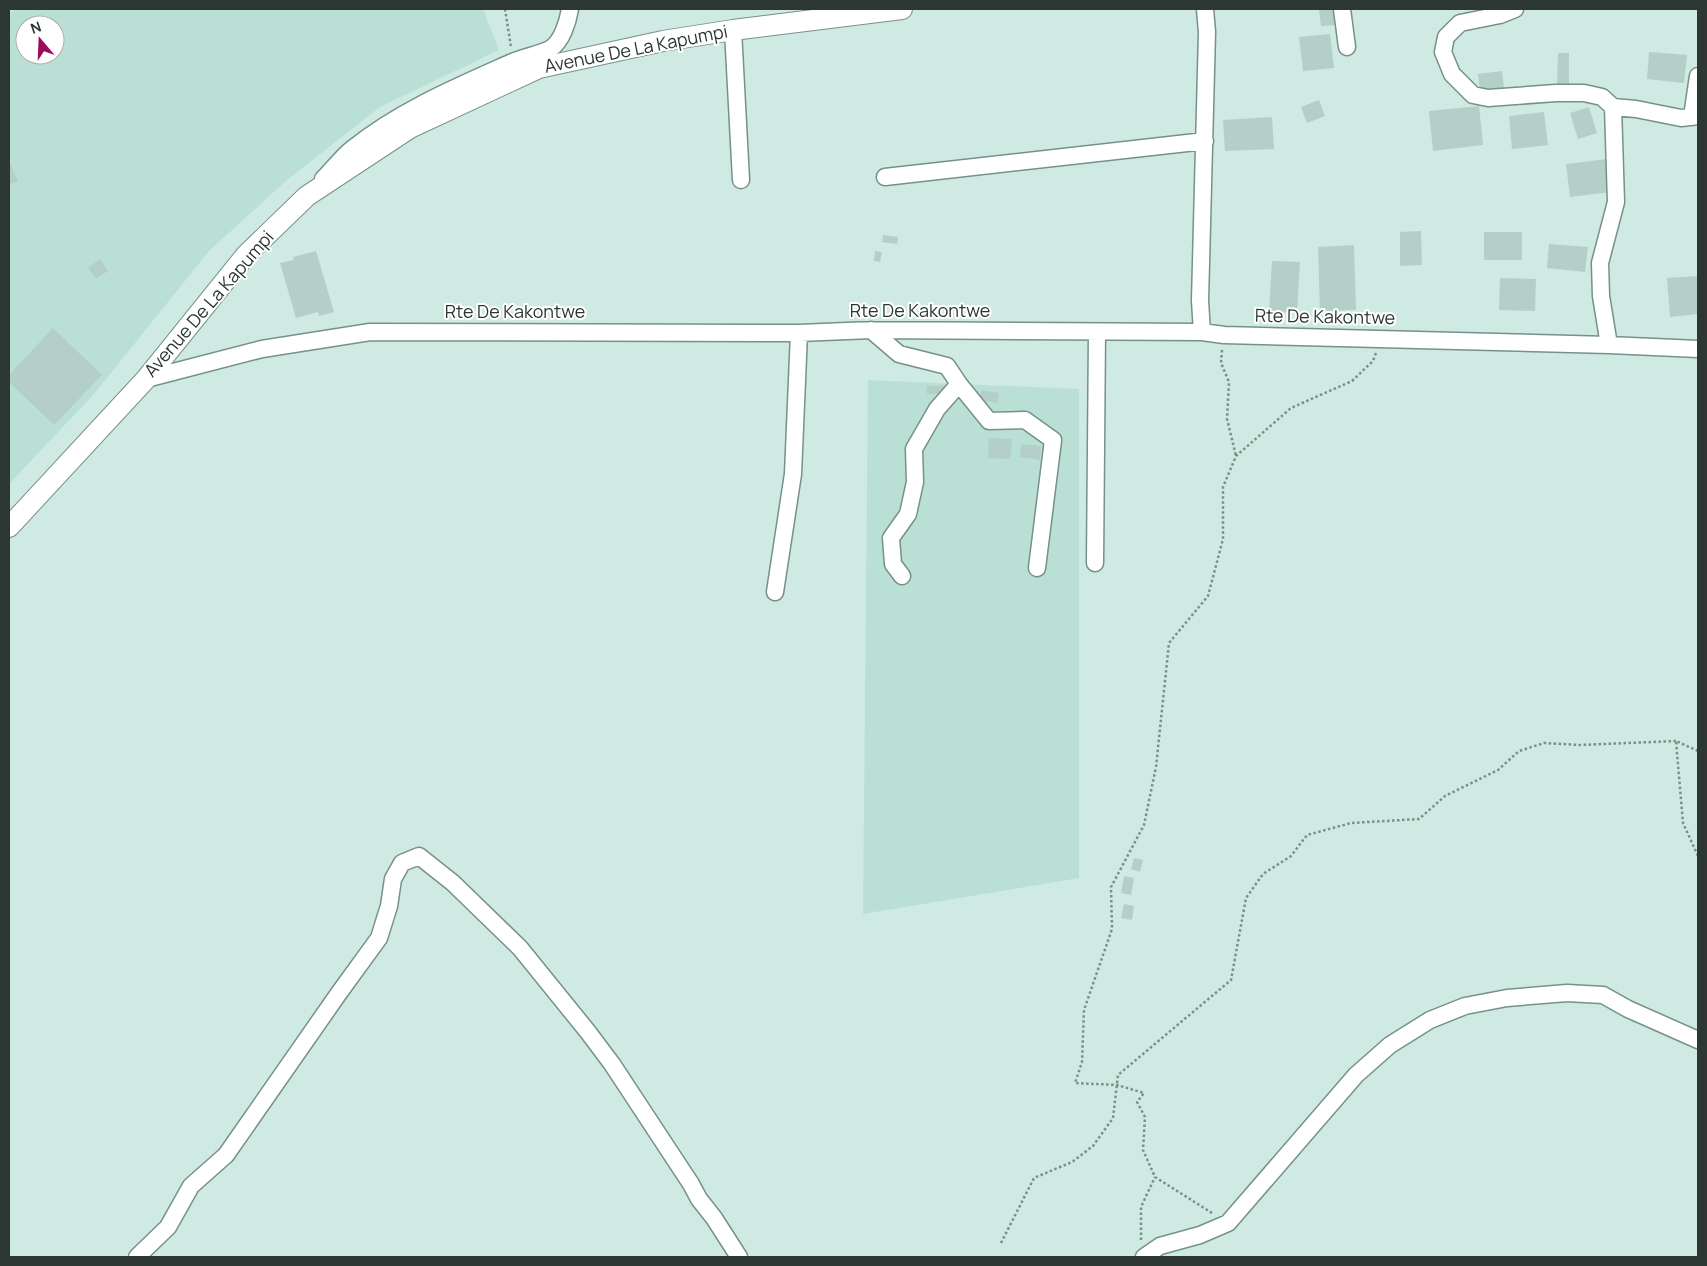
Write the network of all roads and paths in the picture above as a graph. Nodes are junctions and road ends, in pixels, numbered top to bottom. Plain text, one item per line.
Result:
1 (505, 9) edge
2 (570, 9) edge
3 (902, 9) edge
4 (1205, 9) edge
5 (1342, 9) edge
6 (1515, 9) edge
7 (733, 30) junction
8 (1347, 46) dead end
9 (513, 61) junction
10 (1698, 76) edge
11 (1613, 107) junction
12 (1695, 116) edge
13 (1205, 141) junction
14 (885, 177) dead end
15 (741, 180) dead end
16 (307, 196) junction
17 (871, 330) junction
18 (1097, 332) junction
19 (1202, 332) junction
20 (799, 333) junction
21 (1224, 335) junction
22 (1380, 338) junction
23 (1609, 345) junction
24 (1698, 350) edge
25 (146, 379) junction
26 (959, 384) junction
27 (1236, 456) junction
28 (9, 526) edge
29 (1095, 563) dead end
30 (1037, 568) dead end
31 (902, 576) dead end
32 (775, 592) dead end
33 (1676, 741) junction
34 (1698, 751) edge
35 (1698, 856) edge
36 (1698, 1040) edge
37 (1117, 1085) junction
38 (1155, 1178) junction
39 (1228, 1223) junction
40 (1141, 1240) dead end
41 (1001, 1242) dead end
42 (137, 1257) edge
43 (739, 1257) edge
44 (1144, 1257) edge

1 - 9 path
2 - 9 street
3 - 7 main road, Avenue De La Kapumpi
4 - 13 street
5 - 8 street
6 - 11 street
7 - 15 street
7 - 16 main road, Avenue De La Kapumpi
9 - 16 street
10 - 12 street
11 - 12 street
11 - 23 street
13 - 14 street
13 - 19 street
16 - 25 main road, Avenue De La Kapumpi
17 - 18 street, Rte De Kakontwe
17 - 20 street, Rte De Kakontwe
17 - 26 street
18 - 19 street, Rte De Kakontwe
18 - 29 street
19 - 21 street, Rte De Kakontwe
20 - 25 street, Rte De Kakontwe
20 - 32 street
21 - 22 street, Rte De Kakontwe
21 - 27 path
22 - 23 street, Rte De Kakontwe
22 - 27 path
23 - 24 street, Rte De Kakontwe
25 - 28 main road, Avenue De La Kapumpi
26 - 30 street
26 - 31 street
27 - 37 path
33 - 34 path
33 - 35 path
33 - 37 path
36 - 39 street
37 - 38 path
37 - 41 path
38 - 39 path
38 - 40 path
39 - 44 street
42 - 43 street

